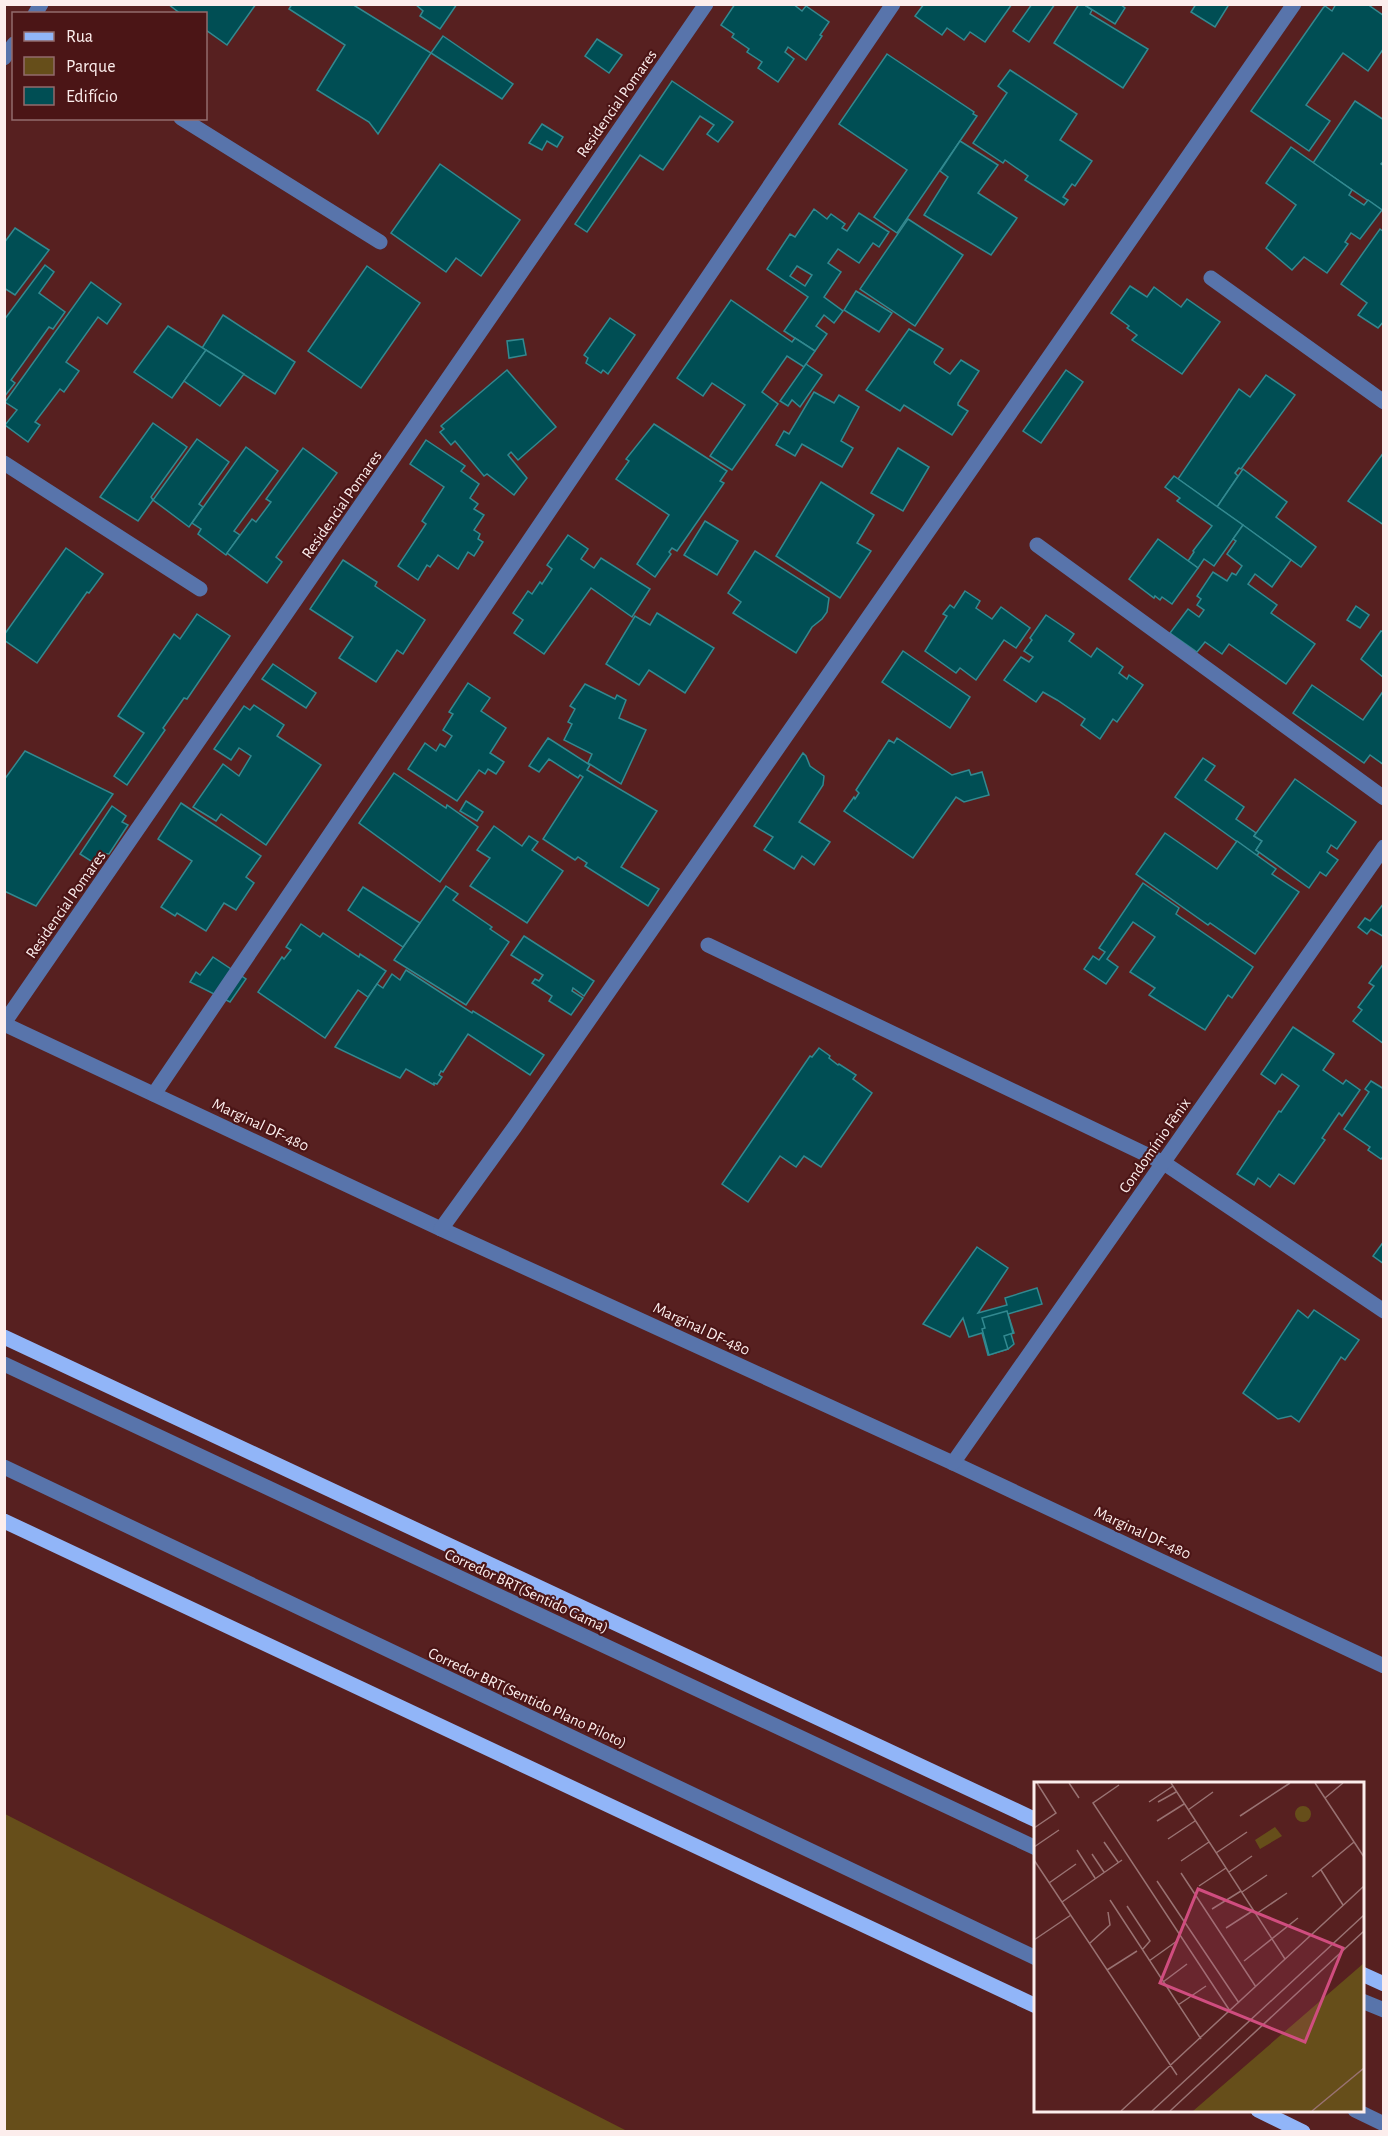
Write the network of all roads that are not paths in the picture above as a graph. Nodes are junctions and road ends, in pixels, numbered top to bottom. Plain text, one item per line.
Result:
1 (706, 4) edge
2 (893, 4) edge
3 (1294, 4) edge
4 (184, 120) edge
5 (380, 242) dead end
6 (1211, 278) dead end
7 (1383, 402) edge
8 (4, 463) edge
9 (1037, 545) dead end
10 (200, 589) dead end
11 (1383, 798) edge
12 (1383, 847) edge
13 (1370, 866) junction
14 (1383, 874) edge
15 (708, 945) dead end
16 (4, 1024) edge
17 (154, 1094) junction
18 (1164, 1163) junction
19 (441, 1229) junction
20 (1383, 1311) edge
21 (4, 1337) edge
22 (4, 1364) edge
23 (952, 1462) junction
24 (4, 1467) edge
25 (4, 1521) edge
26 (1383, 1666) edge
27 (1034, 1820) edge
28 (1034, 1848) edge
29 (1034, 1958) edge
30 (1364, 1975) edge
31 (1383, 1984) edge
32 (1364, 2002) edge
33 (1034, 2006) edge
34 (1383, 2010) edge
35 (1262, 2112) edge
36 (1359, 2112) edge
37 (1383, 2124) edge
38 (1303, 2132) edge

1 - 16 street, Residencial Pomares
2 - 17 street
3 - 19 street
4 - 5 street
6 - 7 street
8 - 10 street
9 - 11 street
12 - 13 street, Condomínio Fênix
13 - 14 street
13 - 18 street, Condomínio Fênix
15 - 18 street
16 - 17 street, Marginal DF-480
17 - 19 street, Marginal DF-480
18 - 20 street
18 - 23 street, Condomínio Fênix
19 - 23 street, Marginal DF-480
21 - 27 main road
22 - 28 street, Corredor BRT(Sentido Gama)
23 - 26 street, Marginal DF-480
24 - 29 street, Corredor BRT(Sentido Plano Piloto)
25 - 33 main road
30 - 31 main road
32 - 34 street
35 - 38 main road
36 - 37 street

